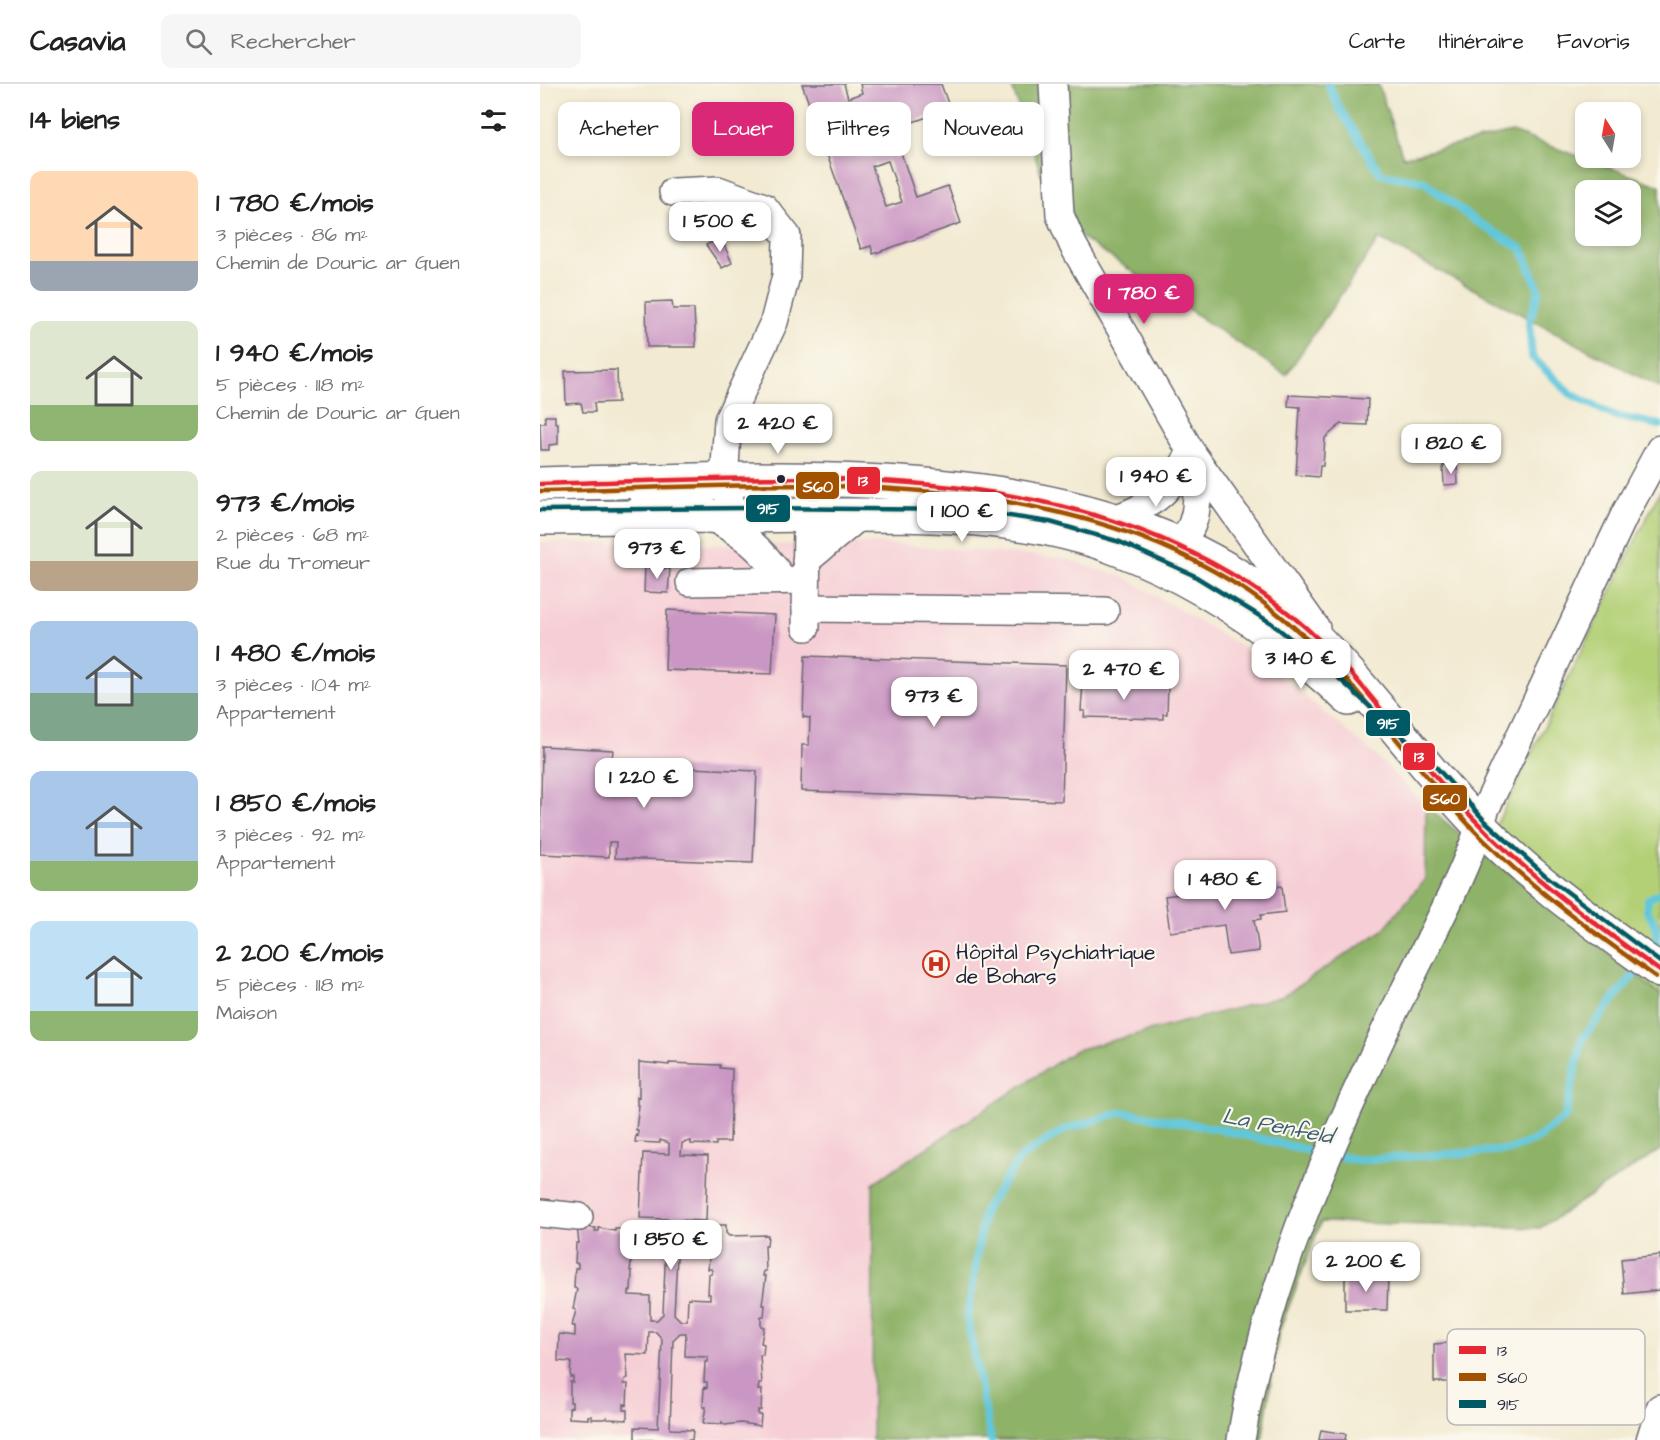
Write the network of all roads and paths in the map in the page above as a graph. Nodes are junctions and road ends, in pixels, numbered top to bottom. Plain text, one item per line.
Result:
1 (1053, 84) edge
2 (673, 192) dead end
3 (1660, 449) edge
4 (1191, 452) junction
5 (808, 480) junction
6 (724, 481) junction
7 (540, 484) edge
8 (540, 506) edge
9 (861, 515) junction
10 (722, 516) junction
11 (807, 516) junction
12 (969, 517) junction
13 (540, 518) edge
14 (1114, 519) junction
15 (1179, 544) junction
16 (798, 574) junction
17 (1190, 581) junction
18 (690, 582) dead end
19 (1105, 611) dead end
20 (1336, 656) junction
21 (1432, 774) junction
22 (1480, 826) junction
23 (1660, 971) edge
24 (540, 1213) edge
25 (579, 1217) dead end
26 (1660, 1408) edge
27 (1241, 1440) edge
28 (1650, 1440) edge

1 - 4 street
2 - 6 street
3 - 22 street
4 - 14 street
4 - 15 street
4 - 20 street
5 - 6 main road
5 - 11 main road
5 - 14 main road
6 - 7 main road
6 - 8 street
6 - 10 street
9 - 11 main road
9 - 12 main road
9 - 16 street
10 - 11 main road
10 - 13 main road
10 - 16 street
11 - 16 street
12 - 15 street
12 - 17 main road
14 - 15 main road
15 - 17 street
15 - 20 main road
16 - 18 street
16 - 19 street
17 - 21 main road
20 - 21 main road
21 - 22 main road
22 - 23 main road
22 - 27 street
24 - 25 street
26 - 28 street

